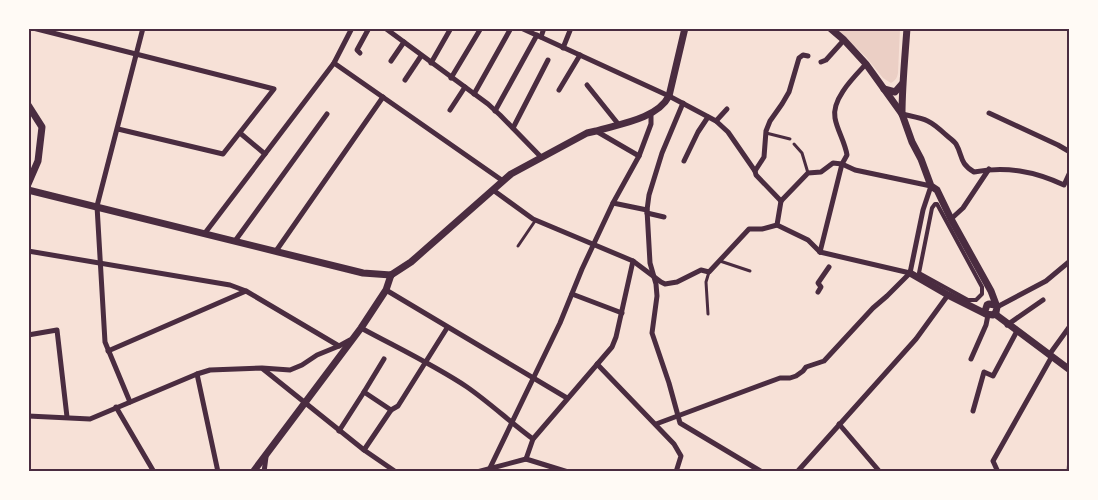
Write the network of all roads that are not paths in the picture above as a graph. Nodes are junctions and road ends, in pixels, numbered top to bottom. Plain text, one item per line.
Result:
1 (33, 28) edge
2 (143, 28) edge
3 (352, 28) edge
4 (369, 28) edge
5 (385, 28) edge
6 (451, 28) edge
7 (481, 28) edge
8 (511, 28) edge
9 (544, 28) edge
10 (571, 28) edge
11 (685, 28) edge
12 (830, 28) edge
13 (907, 28) edge
14 (523, 29) edge
15 (539, 36) junction
16 (844, 40) junction
17 (404, 42) junction
18 (563, 48) junction
19 (360, 53) dead end
20 (136, 55) junction
21 (580, 55) junction
22 (421, 56) junction
23 (808, 56) dead end
24 (391, 60) dead end
25 (548, 60) dead end
26 (821, 62) dead end
27 (334, 63) junction
28 (431, 63) junction
29 (866, 64) junction
30 (451, 78) junction
31 (405, 80) dead end
32 (902, 84) junction
33 (587, 85) dead end
34 (465, 87) junction
35 (884, 89) junction
36 (559, 90) dead end
37 (474, 94) junction
38 (669, 96) junction
39 (383, 97) junction
40 (682, 103) junction
41 (28, 105) edge
42 (727, 109) dead end
43 (450, 110) dead end
44 (495, 111) junction
45 (989, 112) dead end
46 (327, 114) dead end
47 (651, 114) junction
48 (902, 114) junction
49 (708, 117) junction
50 (716, 122) junction
51 (619, 125) junction
52 (513, 128) junction
53 (118, 129) junction
54 (596, 131) junction
55 (240, 133) junction
56 (766, 133) junction
57 (790, 139) dead end
58 (794, 144) dead end
59 (1070, 152) edge
60 (265, 154) junction
61 (639, 156) junction
62 (541, 157) junction
63 (684, 161) dead end
64 (842, 164) junction
65 (989, 169) junction
66 (755, 171) junction
67 (1070, 172) edge
68 (808, 173) junction
69 (503, 182) junction
70 (28, 184) edge
71 (931, 186) junction
72 (28, 190) edge
73 (493, 190) junction
74 (781, 201) junction
75 (613, 203) junction
76 (97, 206) junction
77 (647, 212) junction
78 (664, 217) dead end
79 (951, 219) junction
80 (536, 220) junction
81 (777, 225) junction
82 (206, 233) junction
83 (235, 241) junction
84 (594, 245) junction
85 (518, 246) dead end
86 (28, 251) edge
87 (276, 251) junction
88 (820, 252) junction
89 (633, 261) junction
90 (720, 261) junction
91 (1070, 261) edge
92 (100, 263) junction
93 (829, 267) dead end
94 (750, 271) dead end
95 (709, 272) junction
96 (909, 273) junction
97 (919, 273) joint
98 (391, 275) junction
99 (653, 277) junction
100 (386, 290) junction
101 (246, 291) junction
102 (818, 292) dead end
103 (572, 294) junction
104 (948, 295) junction
105 (1043, 300) dead end
106 (992, 311) junction
107 (622, 313) junction
108 (708, 314) dead end
109 (1007, 325) junction
110 (1070, 326) edge
111 (361, 328) junction
112 (447, 328) junction
113 (1017, 332) junction
114 (28, 335) edge
115 (354, 338) junction
116 (339, 346) junction
117 (108, 351) junction
118 (1050, 356) junction
119 (384, 359) dead end
120 (971, 359) dead end
121 (424, 363) junction
122 (597, 364) junction
123 (1068, 366) edge
124 (262, 368) junction
125 (197, 374) junction
126 (534, 378) junction
127 (364, 392) junction
128 (567, 398) junction
129 (130, 402) junction
130 (304, 404) junction
131 (116, 407) junction
132 (391, 410) junction
133 (973, 411) dead end
134 (28, 416) edge
135 (677, 416) junction
136 (67, 417) junction
137 (511, 423) junction
138 (656, 424) junction
139 (839, 424) junction
140 (339, 431) junction
141 (533, 440) junction
142 (364, 450) junction
143 (267, 455) junction
144 (1070, 458) edge
145 (526, 459) junction
146 (1069, 469) edge
147 (489, 470) edge
148 (154, 471) edge
149 (218, 471) edge
150 (254, 471) edge
151 (264, 471) edge
152 (396, 471) edge
153 (477, 471) edge
154 (568, 471) edge
155 (676, 471) edge
156 (762, 471) edge
157 (797, 471) edge
158 (880, 471) edge
159 (998, 471) edge

1 - 20 street
2 - 20 street
3 - 27 street
4 - 19 street
5 - 17 street
6 - 28 street
7 - 30 street
8 - 37 street
9 - 15 street
10 - 18 street
11 - 38 street
12 - 16 street
13 - 32 street
14 - 15 street
15 - 18 street
15 - 44 street
16 - 26 street
16 - 29 street
17 - 22 street
17 - 24 street
18 - 21 street
20 - 53 street
20 - 55 street
21 - 36 street
21 - 38 street
22 - 28 street
22 - 31 street
23 - 56 street
25 - 52 street
27 - 39 street
27 - 60 street
28 - 30 street
29 - 35 street
29 - 64 street
30 - 34 street
32 - 35 street
32 - 48 street
33 - 51 street
34 - 37 street
34 - 43 street
35 - 48 street
37 - 44 street
38 - 40 street
38 - 47 street
39 - 69 street
39 - 87 street
40 - 49 street
40 - 77 street
41 - 70 street
42 - 50 street
44 - 52 street
45 - 59 street
46 - 83 street
47 - 51 street
47 - 61 street
48 - 65 street
48 - 71 street
49 - 50 street
49 - 63 street
50 - 66 street
51 - 54 street
52 - 62 street
53 - 55 street
53 - 76 street
54 - 61 street
54 - 62 street
55 - 60 street
56 - 57 lane
56 - 66 street
58 - 68 lane
60 - 82 street
61 - 75 street
62 - 69 street
64 - 68 street
64 - 71 street
64 - 88 street
65 - 67 street
65 - 79 street
66 - 74 street
68 - 74 street
69 - 73 street
71 - 79 street
71 - 96 street
72 - 76 street
73 - 80 street
73 - 98 street
74 - 81 street
75 - 77 street
75 - 84 street
76 - 82 street
76 - 92 street
77 - 78 street
77 - 99 street
79 - 106 street
80 - 84 street
80 - 85 lane
81 - 88 street
81 - 90 street
82 - 83 street
83 - 87 street
84 - 89 street
84 - 103 street
86 - 92 street
87 - 98 street
88 - 96 street
89 - 99 street
89 - 107 street
90 - 94 lane
90 - 95 street
91 - 106 street
92 - 101 street
92 - 117 street
93 - 102 street
95 - 99 street
95 - 108 lane
96 - 104 street
96 - 135 street
97 - 97 street
98 - 100 street
99 - 135 street
100 - 111 street
100 - 112 street
101 - 116 street
101 - 117 street
103 - 107 street
103 - 126 street
104 - 106 street
104 - 139 street
105 - 109 street
106 - 109 street
106 - 120 street
107 - 122 street
109 - 113 street
110 - 118 street
111 - 115 street
111 - 121 street
112 - 121 street
112 - 126 street
113 - 118 street
113 - 133 street
114 - 136 street
115 - 116 street
115 - 130 street
116 - 124 street
117 - 129 street
118 - 123 street
118 - 159 street
119 - 127 street
121 - 132 street
121 - 137 street
122 - 128 street
122 - 138 street
124 - 125 street
124 - 130 street
125 - 129 street
125 - 149 street
126 - 128 street
126 - 137 street
127 - 132 street
127 - 140 street
128 - 141 street
129 - 131 street
130 - 140 street
130 - 143 street
131 - 136 street
131 - 148 street
132 - 142 street
134 - 136 street
135 - 138 street
135 - 156 street
137 - 141 street
137 - 147 street
138 - 155 street
139 - 157 street
139 - 158 street
140 - 142 street
141 - 145 street
142 - 152 street
143 - 150 street
143 - 151 street
144 - 146 street
145 - 147 street
145 - 154 street
147 - 153 street

